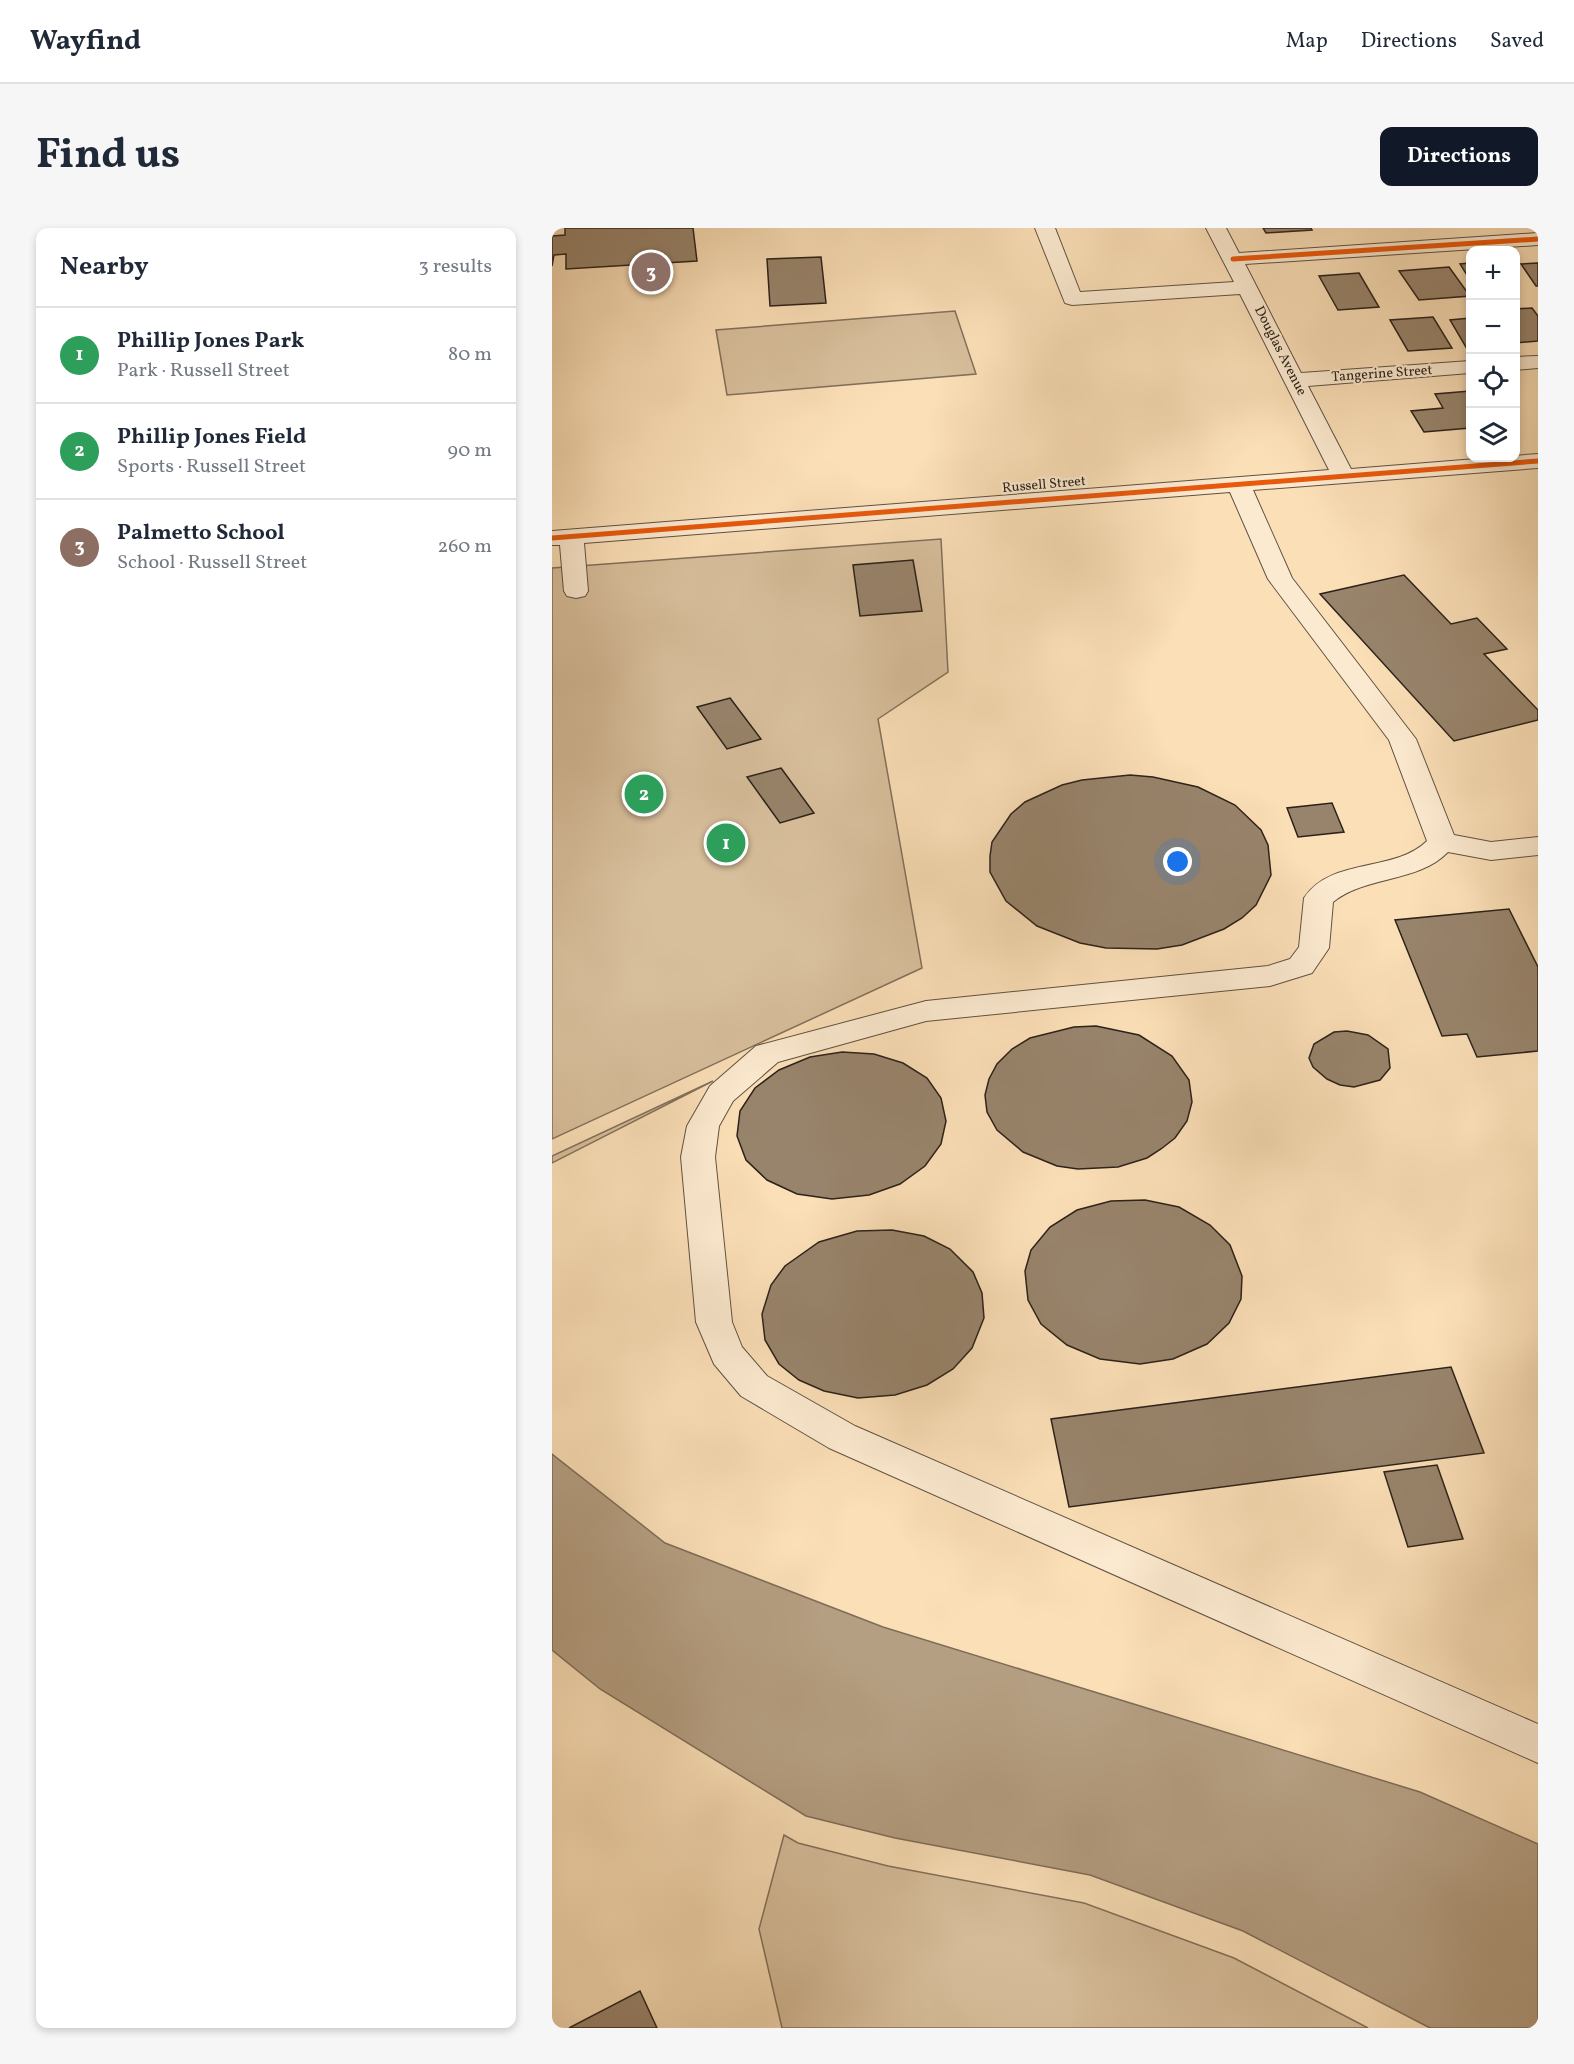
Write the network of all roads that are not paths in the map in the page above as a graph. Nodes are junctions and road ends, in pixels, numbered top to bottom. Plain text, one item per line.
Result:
1 (1045, 228) edge
2 (1216, 228) edge
3 (1538, 239) edge
4 (1233, 260) junction
5 (1248, 287) junction
6 (1538, 362) edge
7 (1520, 364) edge
8 (1466, 367) edge
9 (1294, 380) junction
10 (1538, 461) edge
11 (1344, 475) junction
12 (1238, 483) junction
13 (561, 538) edge
14 (576, 591) dead end
15 (1443, 842) junction
16 (1538, 846) edge
17 (1538, 1744) edge

1 - 5 street
2 - 4 street, Douglas Avenue
3 - 4 street
4 - 5 street, Douglas Avenue
5 - 9 street, Douglas Avenue
6 - 7 street
8 - 9 street, Tangerine Street
9 - 11 street, Douglas Avenue
10 - 11 street, Russell Street
11 - 12 street, Russell Street
12 - 13 street, Russell Street
12 - 15 street
13 - 14 street
15 - 16 street
15 - 17 street

